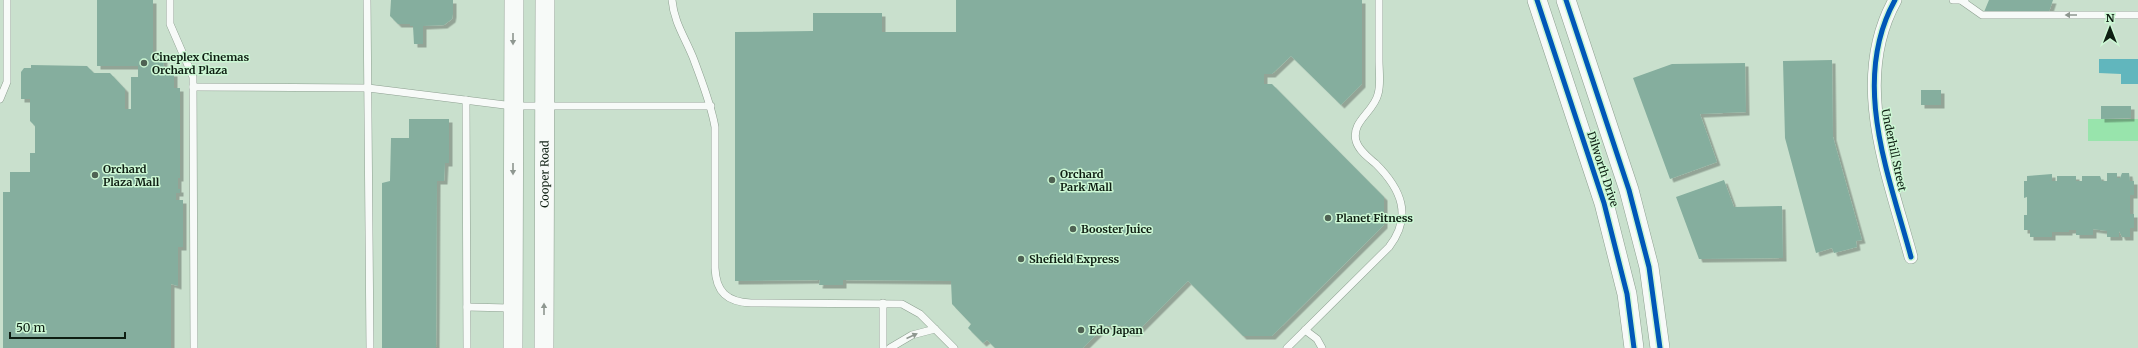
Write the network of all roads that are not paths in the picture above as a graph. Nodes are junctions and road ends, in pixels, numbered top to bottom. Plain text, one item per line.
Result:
1 (7, 0) edge
2 (170, 0) edge
3 (367, 0) edge
4 (514, 0) edge
5 (545, 0) edge
6 (672, 0) edge
7 (1379, 0) edge
8 (1537, 0) edge
9 (1566, 0) edge
10 (1895, 0) edge
11 (1953, 0) edge
12 (1964, 1) edge
13 (2138, 15) edge
14 (193, 87) junction
15 (368, 88) junction
16 (0, 99) edge
17 (466, 100) junction
18 (513, 106) junction
19 (544, 106) junction
20 (711, 106) junction
21 (1911, 257) dead end
22 (882, 303) junction
23 (467, 308) junction
24 (513, 308) junction
25 (935, 329) junction
26 (1305, 330) junction
27 (194, 348) edge
28 (370, 348) edge
29 (467, 348) edge
30 (513, 348) edge
31 (544, 348) edge
32 (882, 348) edge
33 (890, 348) edge
34 (954, 348) edge
35 (1287, 348) edge
36 (1322, 348) edge
37 (1634, 348) edge
38 (1660, 348) edge

1 - 16 lane
2 - 14 lane
3 - 15 lane
4 -> 18 main road
5 - 19 main road, Cooper Road
6 - 20 lane
7 - 26 lane
8 - 37 main road, Dilworth Drive
9 - 38 main road, Dilworth Drive
10 - 21 street, Underhill Street
11 - 12 lane
13 -> 12 lane
14 - 15 lane
14 - 27 lane
15 - 17 lane
15 - 28 lane
17 - 18 lane
17 - 23 lane
18 - 19 lane
18 -> 24 main road
19 - 20 lane
31 -> 19 main road, Cooper Road
20 - 22 lane
22 - 25 lane
22 - 32 lane
23 - 24 lane
23 - 29 lane
24 - 30 main road
33 -> 25 lane
25 - 34 lane
26 - 35 lane
26 - 36 lane

